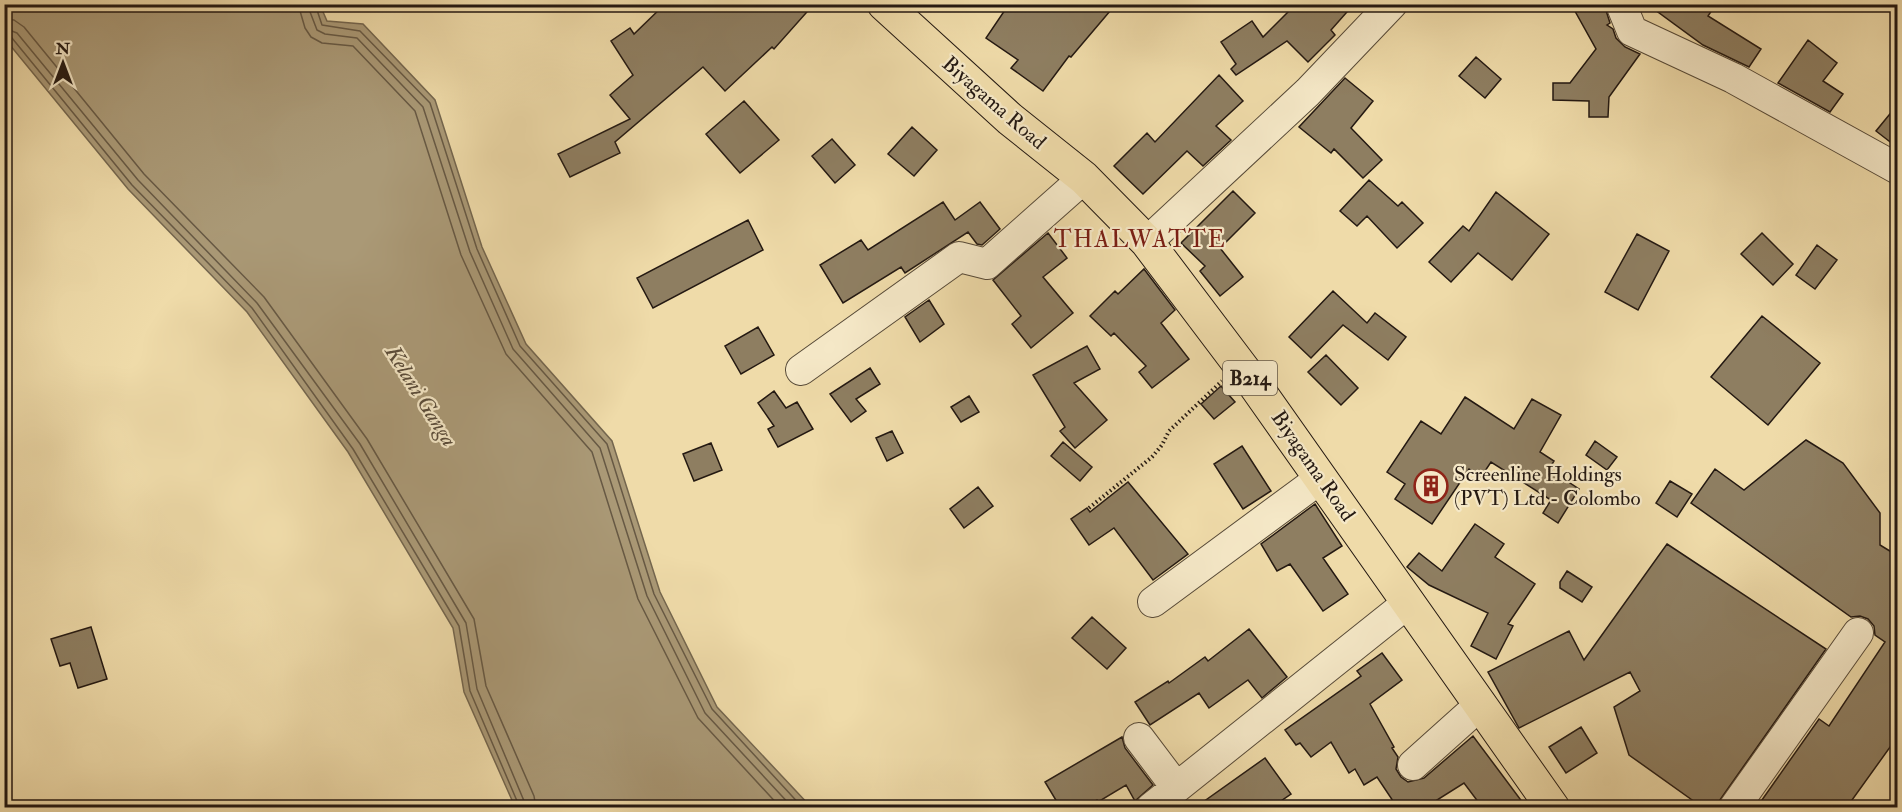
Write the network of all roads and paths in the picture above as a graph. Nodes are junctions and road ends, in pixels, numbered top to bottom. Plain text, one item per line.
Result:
1 (884, 4) edge
2 (1392, 4) edge
3 (1621, 4) edge
4 (1898, 169) edge
5 (1084, 178) junction
6 (1147, 242) junction
7 (1240, 365) junction
8 (801, 369) dead end
9 (1321, 478) junction
10 (1089, 508) dead end
11 (1153, 602) dead end
12 (1408, 602) junction
13 (1858, 633) dead end
14 (1481, 704) junction
15 (1139, 738) dead end
16 (1413, 765) dead end
17 (1176, 787) junction
18 (1151, 807) edge
19 (1553, 807) edge
20 (1734, 807) edge

1 - 5 main road, Biyagama Road / B214
2 - 6 street
3 - 4 street
5 - 6 main road, Biyagama Road / B214
5 - 8 street
6 - 7 main road, Biyagama Road / B214
7 - 9 main road, Biyagama Road / B214
7 - 10 path
9 - 11 street
9 - 12 main road, Biyagama Road / B214
12 - 14 main road, Biyagama Road / B214
12 - 17 street
13 - 20 street
14 - 16 street
14 - 19 main road, Biyagama Road / B214
15 - 17 street
17 - 18 street

